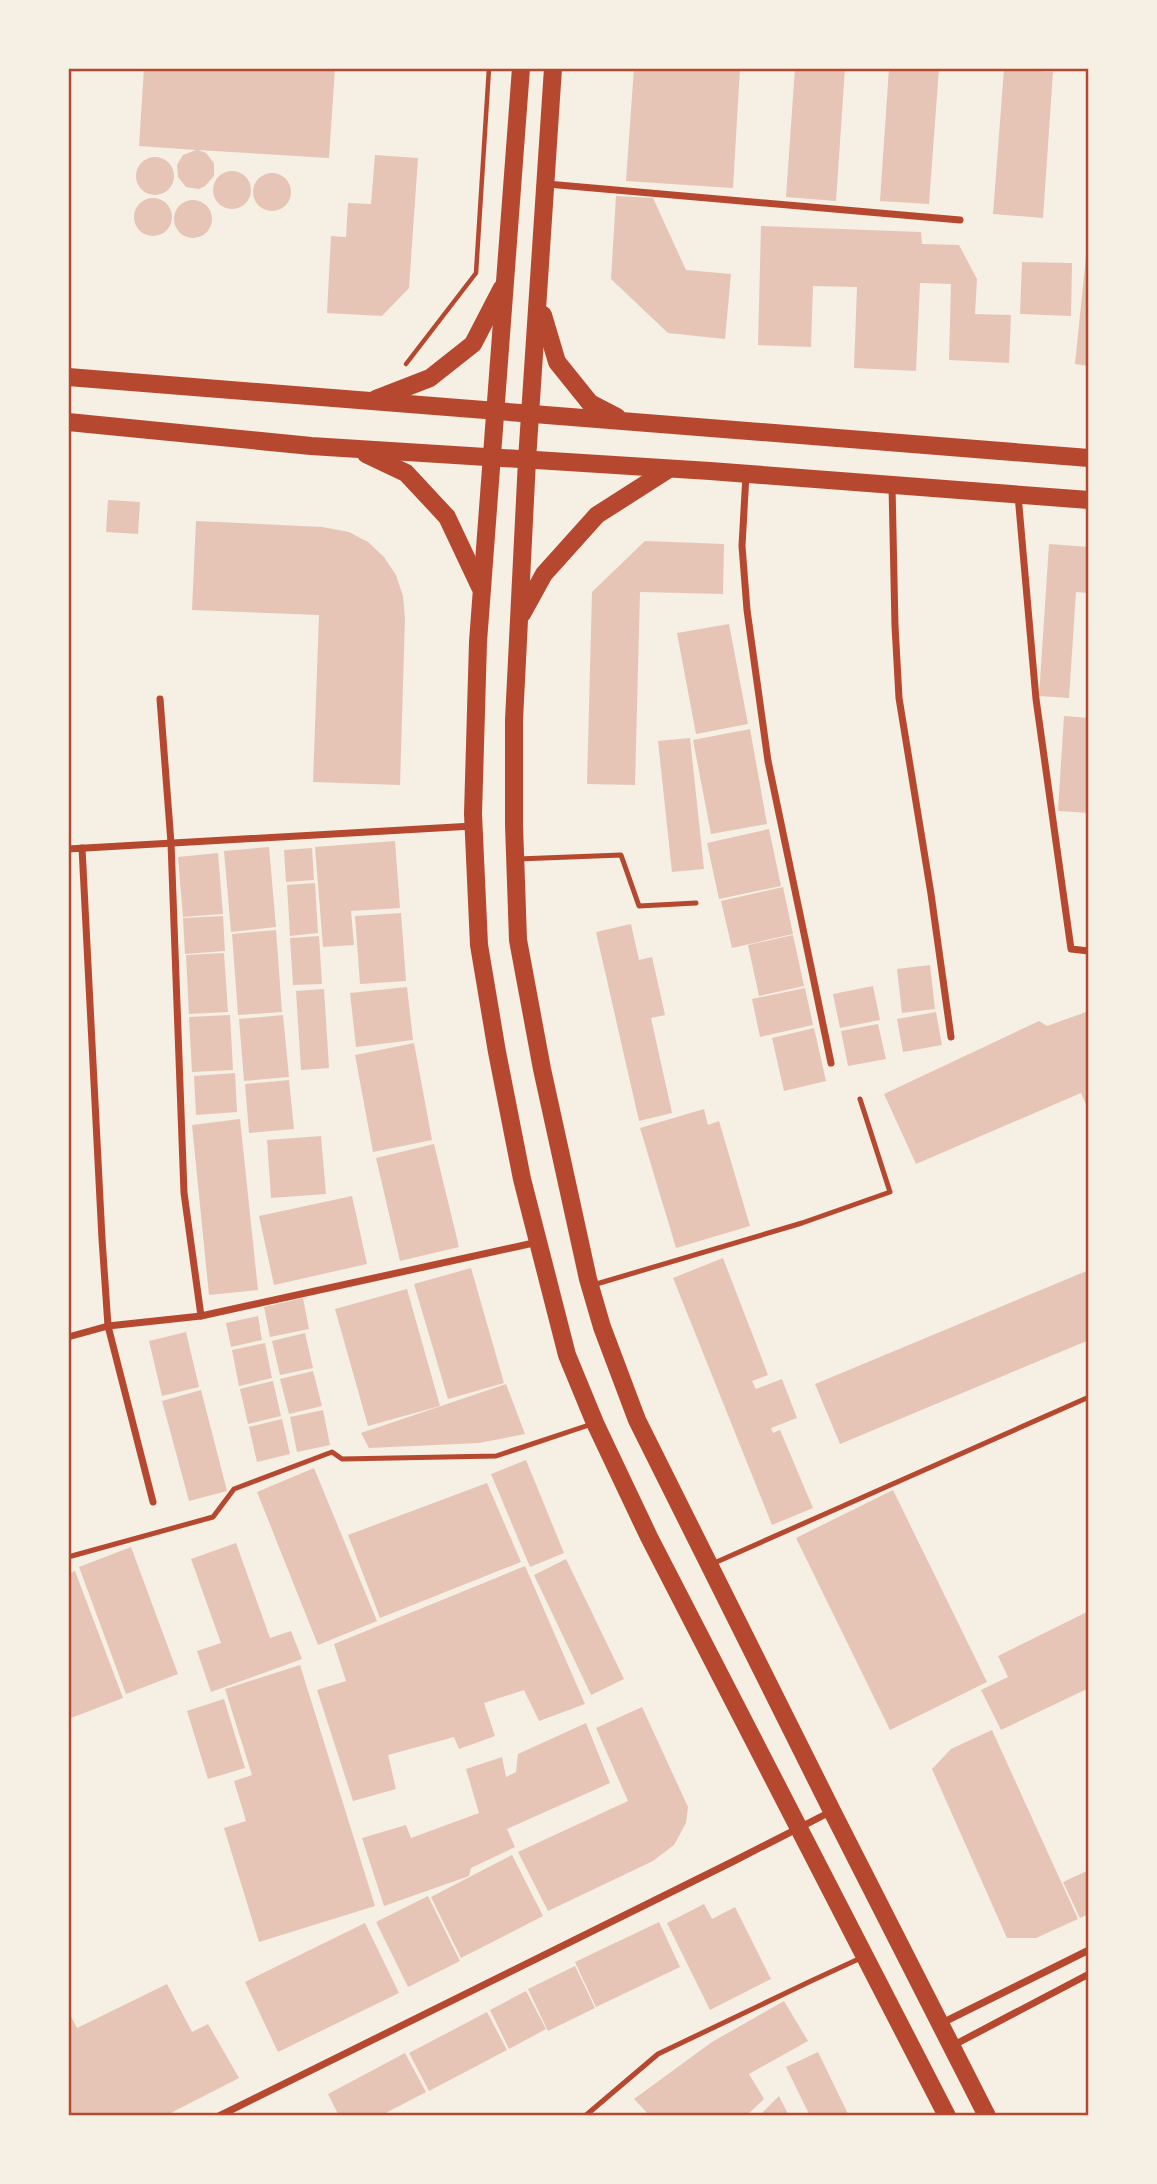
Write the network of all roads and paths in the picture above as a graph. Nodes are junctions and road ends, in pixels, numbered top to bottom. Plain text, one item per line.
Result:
1 (489, 68) edge
2 (521, 68) edge
3 (553, 68) edge
4 (547, 184) junction
5 (960, 220) dead end
6 (505, 282) junction
7 (539, 301) junction
8 (405, 364) dead end
9 (68, 377) edge
10 (372, 401) junction
11 (495, 411) junction
12 (531, 414) junction
13 (68, 422) edge
14 (627, 422) junction
15 (356, 449) junction
16 (491, 458) junction
17 (1089, 458) edge
18 (527, 460) junction
19 (669, 469) junction
20 (746, 474) junction
21 (892, 485) junction
22 (1017, 495) junction
23 (1089, 500) edge
24 (482, 590) junction
25 (519, 621) junction
26 (160, 699) dead end
27 (474, 826) junction
28 (171, 843) junction
29 (82, 848) junction
30 (68, 849) edge
31 (515, 859) junction
32 (696, 903) dead end
33 (1089, 951) edge
34 (951, 1037) dead end
35 (831, 1063) dead end
36 (860, 1099) dead end
37 (538, 1242) junction
38 (590, 1286) junction
39 (201, 1316) junction
40 (108, 1326) junction
41 (68, 1337) edge
42 (1089, 1396) edge
43 (595, 1423) junction
44 (153, 1502) dead end
45 (68, 1557) edge
46 (709, 1566) junction
47 (832, 1811) junction
48 (798, 1827) junction
49 (1089, 1950) edge
50 (864, 1957) junction
51 (1089, 1974) edge
52 (940, 2024) junction
53 (951, 2047) junction
54 (219, 2116) edge
55 (585, 2116) edge
56 (947, 2116) edge
57 (987, 2116) edge

1 - 8 path
2 - 6 main road
3 - 4 main road
4 - 5 street
4 - 7 main road
6 - 10 main road
6 - 11 main road
7 - 12 main road
7 - 14 main road
9 - 10 main road
10 - 11 main road
11 - 12 main road
11 - 16 main road
12 - 14 main road
12 - 18 main road
13 - 15 main road
14 - 17 main road
15 - 16 main road
15 - 24 main road
16 - 18 main road
16 - 24 main road
18 - 19 main road
18 - 25 main road
19 - 20 main road
19 - 25 main road
20 - 21 main road
20 - 35 street
21 - 22 main road
21 - 34 street
22 - 23 main road
22 - 33 street
24 - 27 main road
25 - 31 main road
26 - 28 street
27 - 28 street
27 - 37 main road
28 - 29 street
28 - 39 street
29 - 30 street
29 - 40 street
31 - 32 lane
31 - 38 main road
36 - 38 lane
37 - 39 street
37 - 43 main road
38 - 46 main road
39 - 40 street
40 - 41 street
40 - 44 street
42 - 46 lane
43 - 45 lane
43 - 48 main road
46 - 47 main road
47 - 48 street
47 - 52 main road
48 - 50 main road
48 - 54 street
49 - 52 street
50 - 55 lane
50 - 56 main road
51 - 53 street
52 - 53 main road
53 - 57 main road

